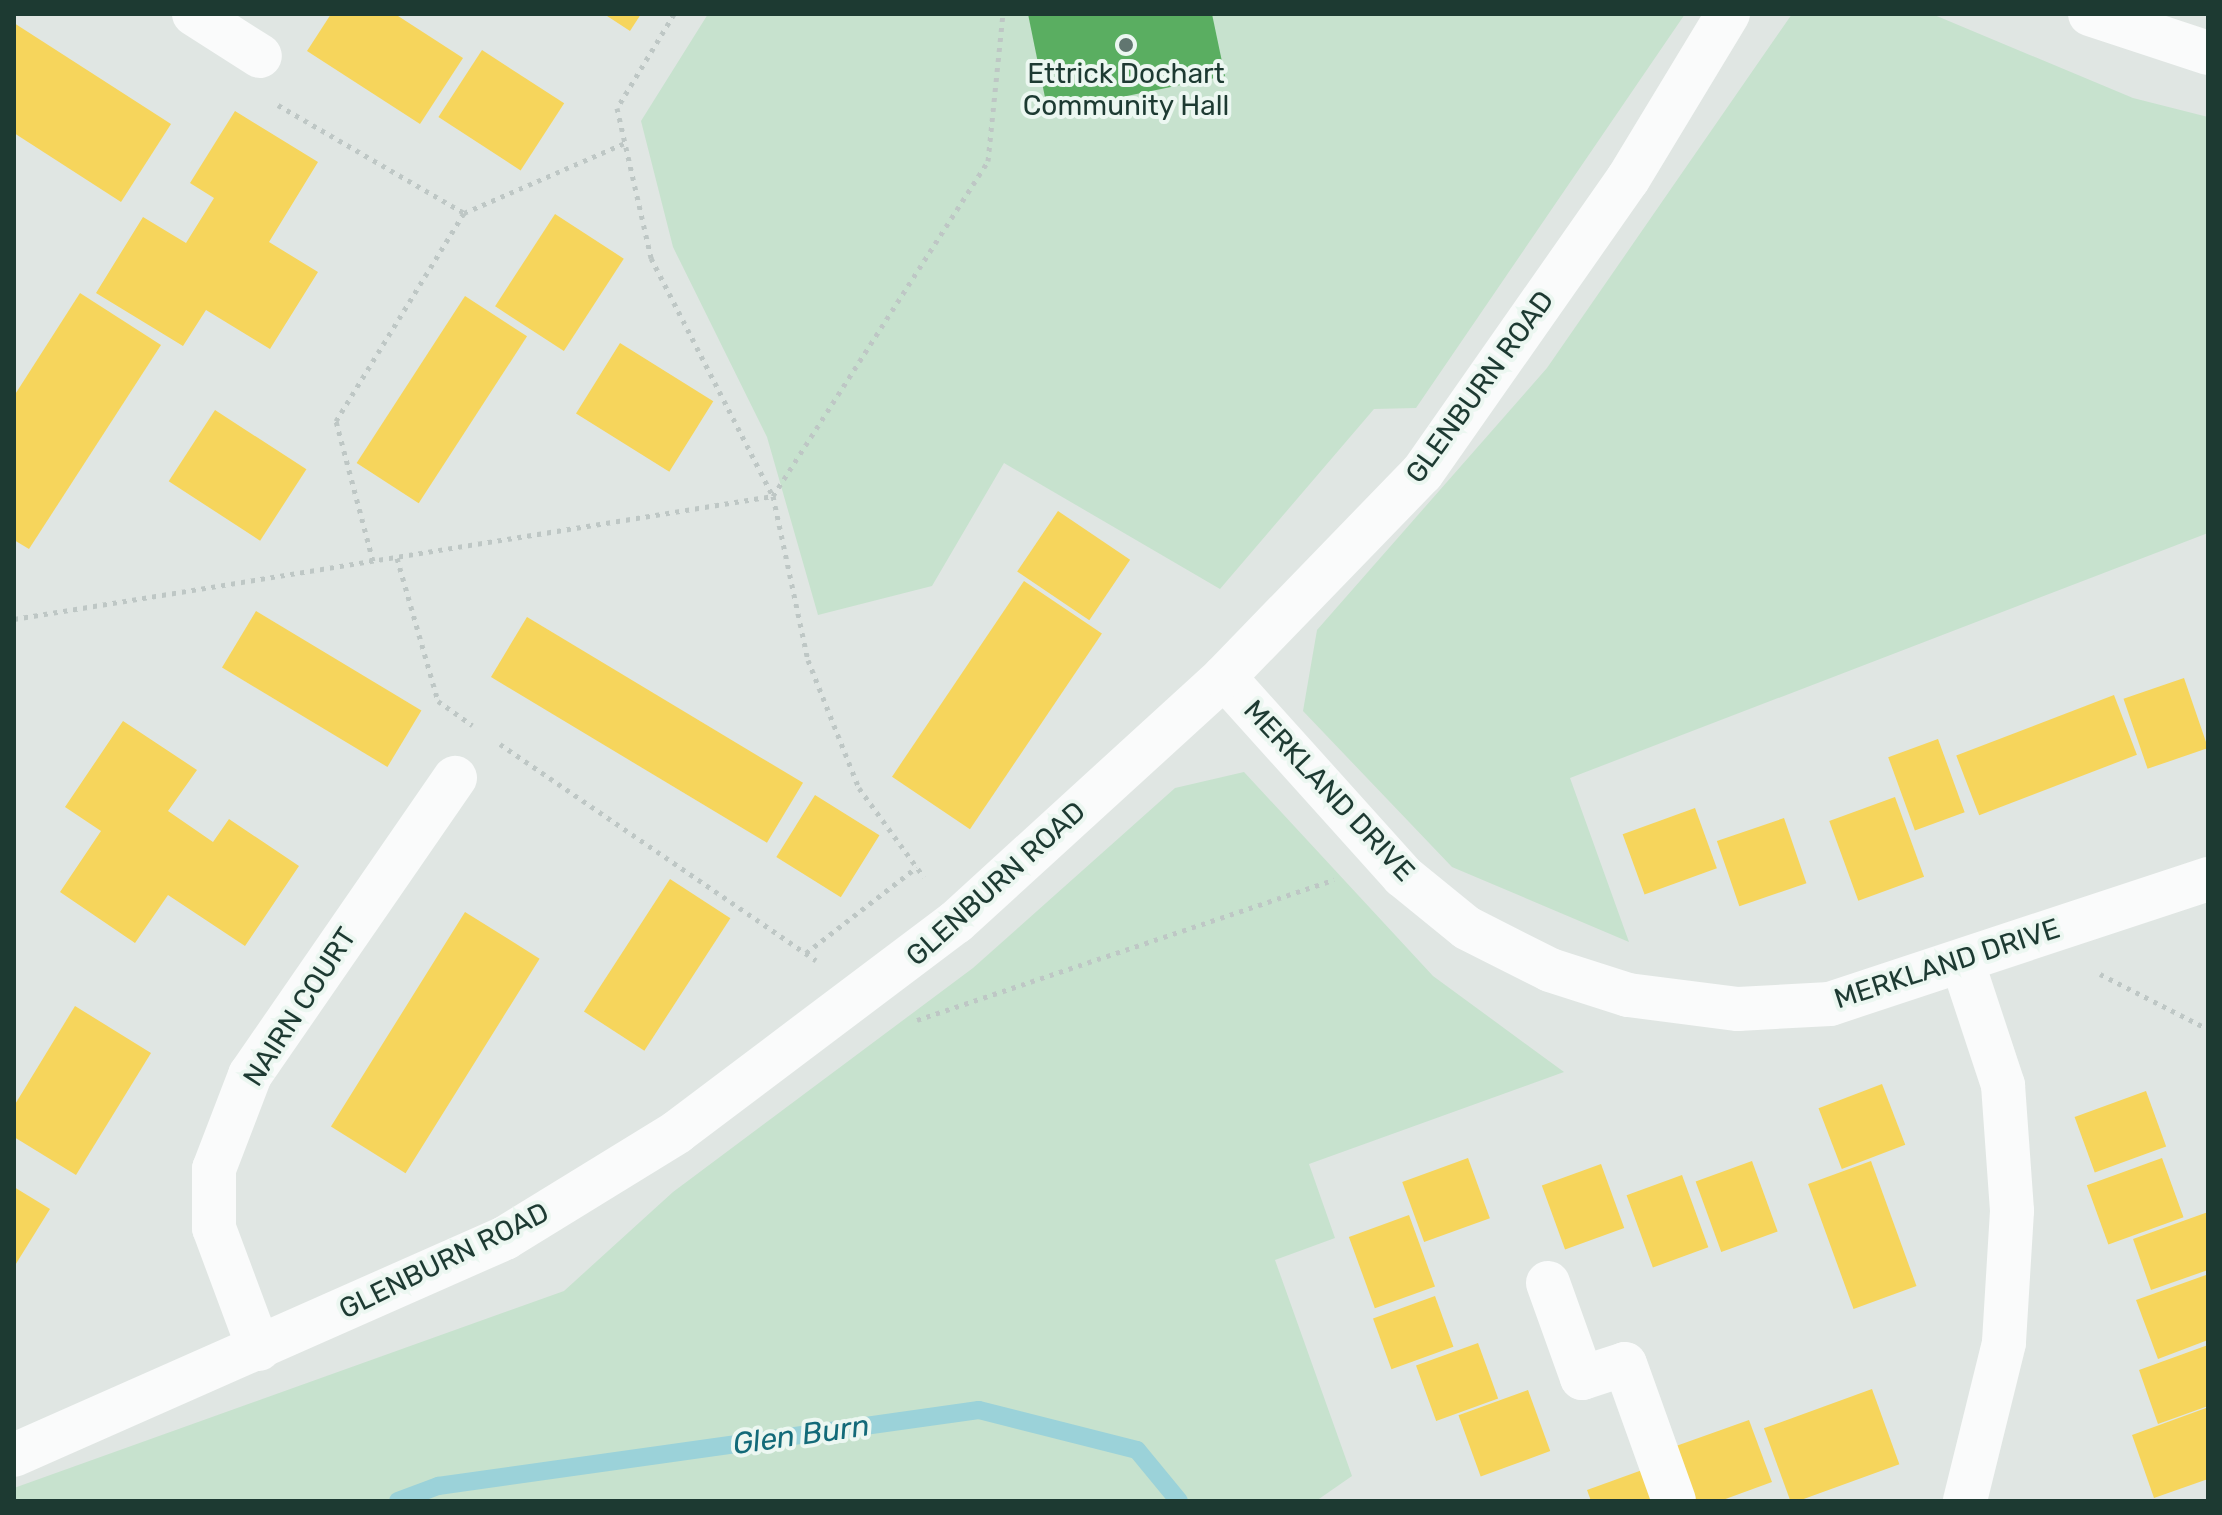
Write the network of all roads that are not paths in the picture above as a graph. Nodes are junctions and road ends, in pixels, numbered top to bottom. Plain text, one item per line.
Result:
1 (194, 14) edge
2 (1728, 14) edge
3 (2090, 14) edge
4 (2208, 53) edge
5 (260, 56) road end
6 (1224, 677) junction
7 (455, 778) dead end
8 (2208, 879) edge
9 (1962, 961) junction
10 (1548, 1283) dead end
11 (259, 1349) junction
12 (14, 1455) edge
13 (1674, 1501) edge
14 (1965, 1501) edge

1 - 5 street
2 - 6 street, GLENBURN ROAD
3 - 4 street
6 - 9 street, MERKLAND DRIVE
6 - 11 street, GLENBURN ROAD
7 - 11 street, NAIRN COURT
8 - 9 street, MERKLAND DRIVE
9 - 14 street
10 - 13 street
11 - 12 street, GLENBURN ROAD

